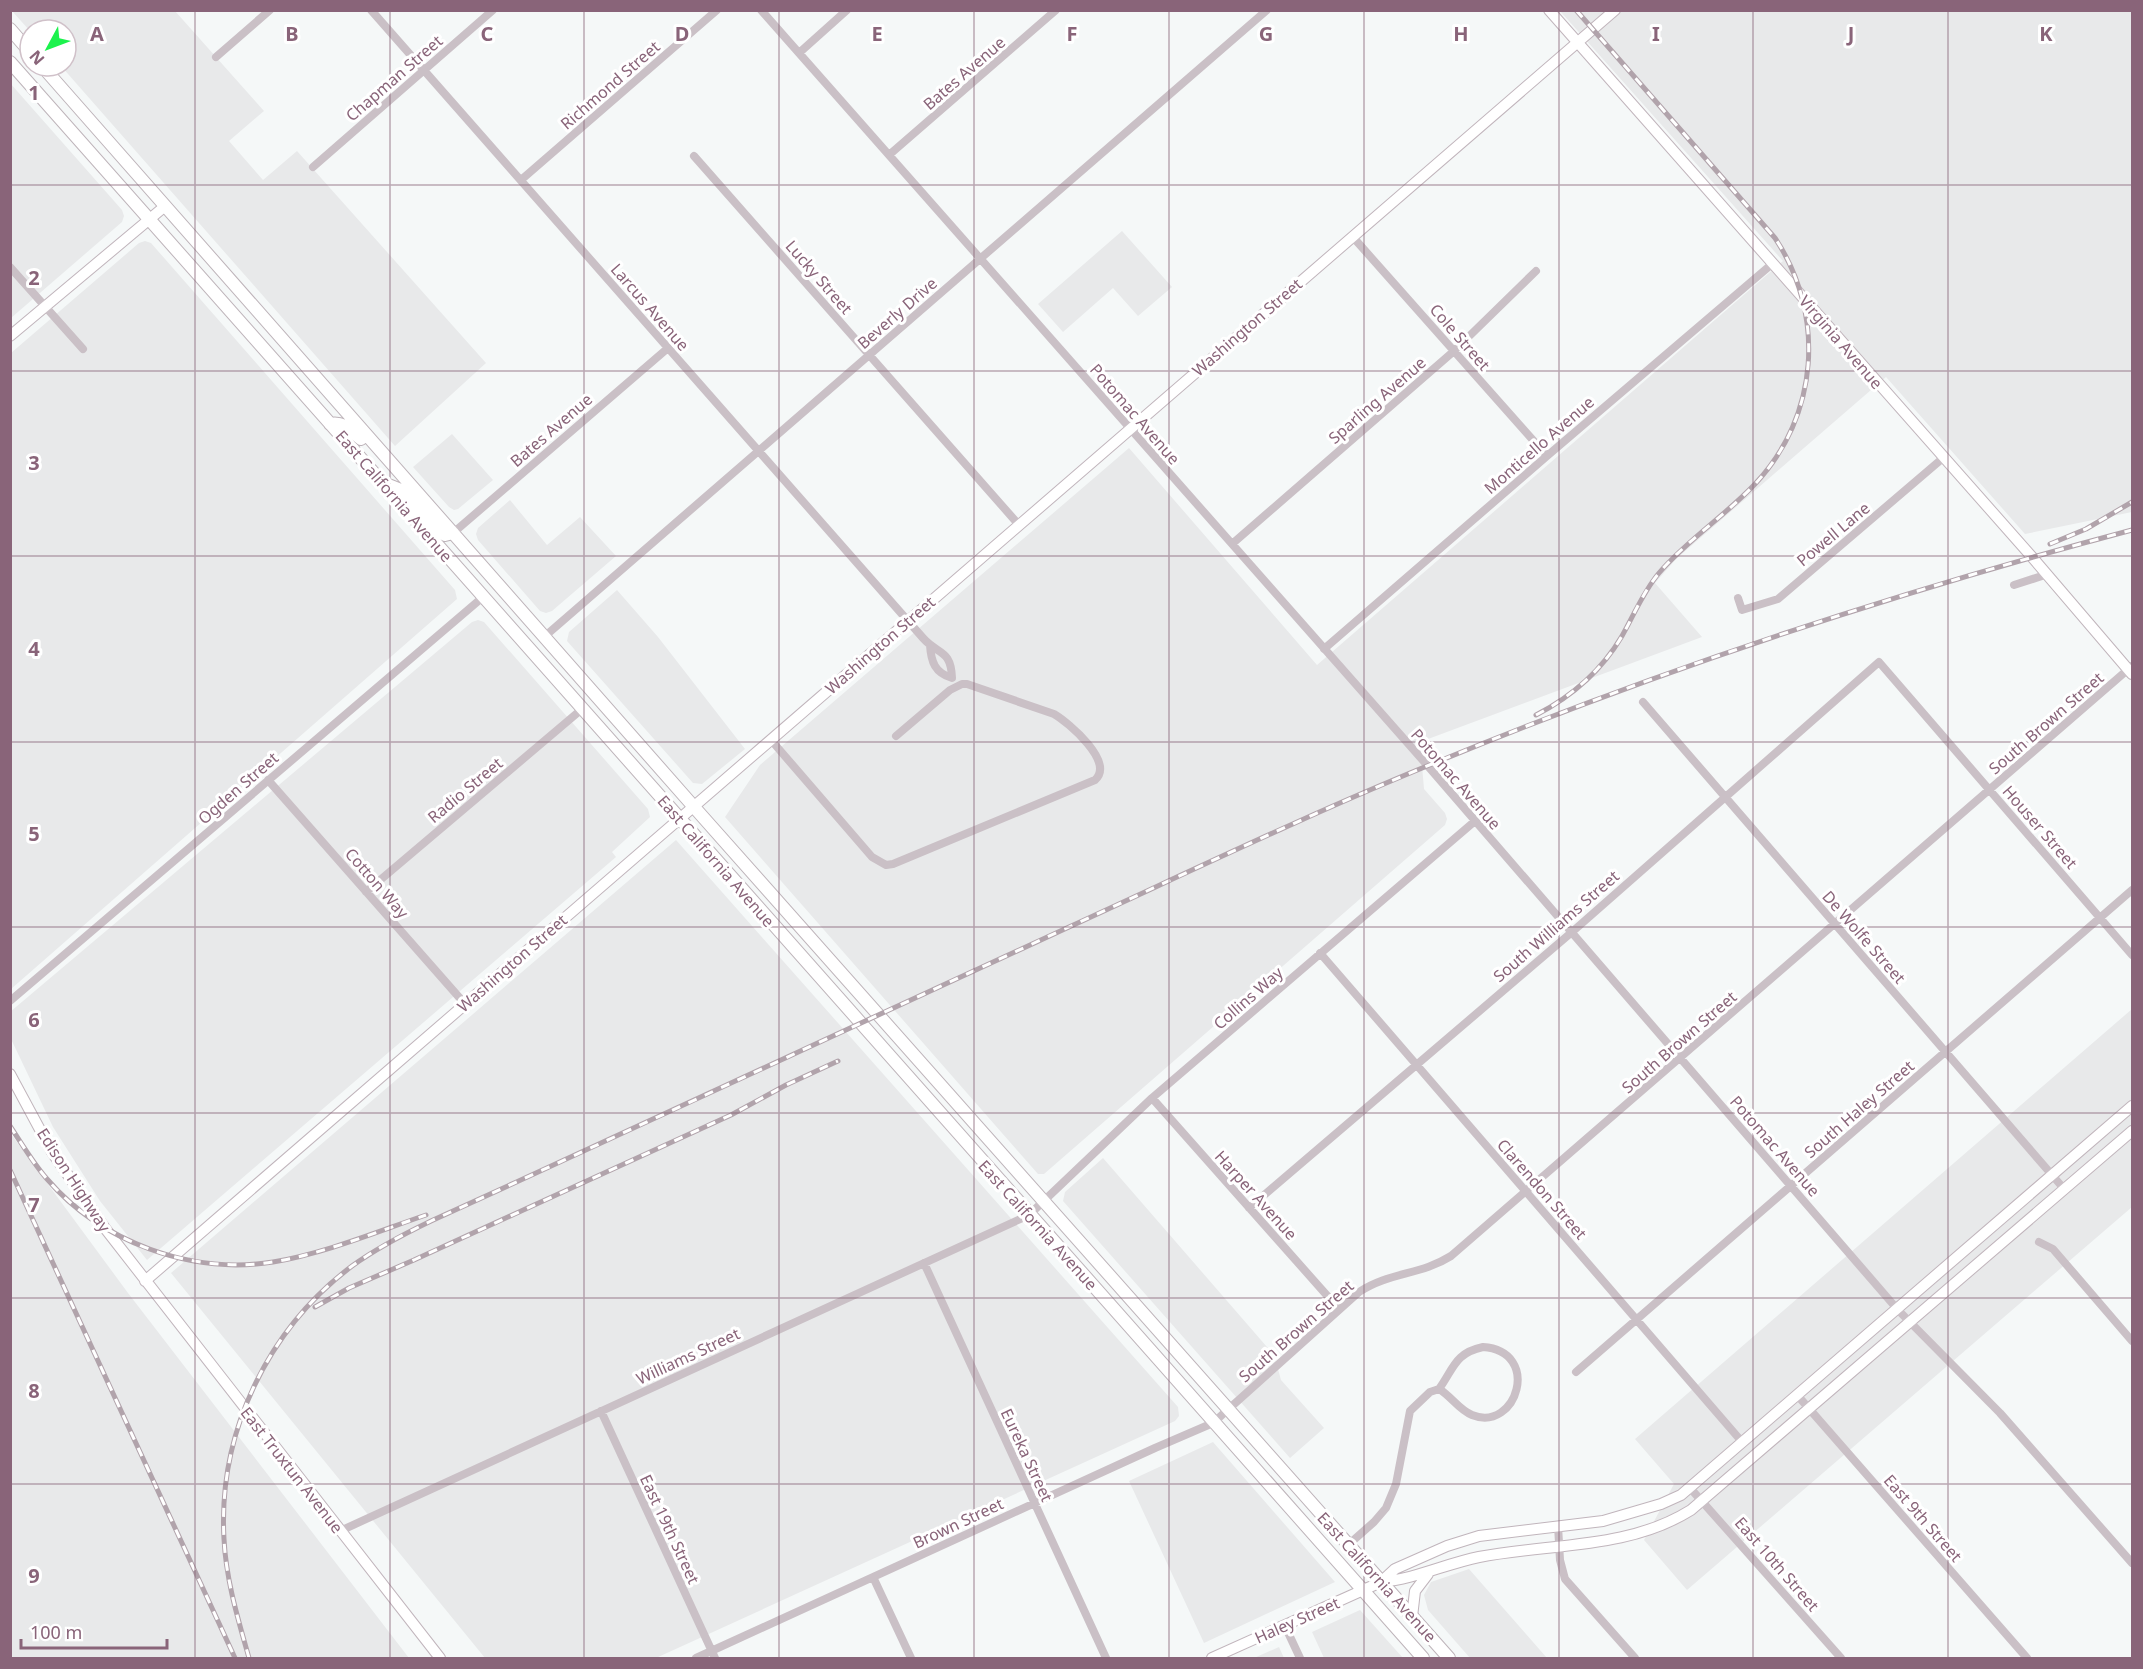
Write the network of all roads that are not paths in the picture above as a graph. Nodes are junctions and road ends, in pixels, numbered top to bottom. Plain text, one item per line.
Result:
1 (371, 10) edge
2 (493, 10) edge
3 (717, 10) edge
4 (761, 10) edge
5 (847, 10) edge
6 (1056, 10) edge
7 (1267, 10) edge
8 (1549, 10) edge
9 (1615, 10) edge
10 (267, 11) edge
11 (1578, 43) junction
12 (798, 53) junction
13 (216, 57) dead end
14 (10, 62) edge
15 (424, 70) junction
16 (52, 78) edge
17 (889, 155) junction
18 (694, 156) dead end
19 (314, 167) dead end
20 (521, 180) junction
21 (164, 207) junction
22 (150, 219) junction
23 (1352, 236) junction
24 (980, 259) junction
25 (1772, 264) junction
26 (10, 267) edge
27 (1536, 272) dead end
28 (45, 306) junction
29 (10, 336) edge
30 (668, 348) junction
31 (82, 349) dead end
32 (1454, 351) junction
33 (869, 355) junction
34 (330, 424) junction
35 (1130, 429) junction
36 (759, 451) junction
37 (1547, 456) junction
38 (1943, 458) junction
39 (401, 474) junction
40 (382, 482) junction
41 (1019, 525) junction
42 (453, 533) junction
43 (1232, 544) junction
44 (2048, 574) junction
45 (2014, 585) dead end
46 (483, 597) junction
47 (1738, 598) dead end
48 (909, 621) junction
49 (544, 637) junction
50 (930, 645) junction
51 (1324, 649) junction
52 (1879, 662) joint
53 (2131, 670) edge
54 (952, 678) junction
55 (956, 686) junction
56 (1643, 702) dead end
57 (582, 709) junction
58 (896, 736) dead end
59 (771, 740) junction
60 (268, 780) junction
61 (1990, 790) junction
62 (1725, 796) junction
63 (694, 807) junction
64 (680, 819) junction
65 (1475, 821) junction
66 (2133, 890) edge
67 (366, 892) junction
68 (2100, 918) junction
69 (1835, 924) junction
70 (1572, 932) junction
71 (1320, 953) junction
72 (2133, 955) edge
73 (10, 1001) edge
74 (465, 1004) junction
75 (1946, 1052) junction
76 (1681, 1058) junction
77 (1416, 1064) junction
78 (10, 1074) edge
79 (1152, 1098) junction
80 (2133, 1106) edge
81 (2133, 1131) edge
82 (2052, 1175) junction
83 (1791, 1185) junction
84 (2065, 1190) junction
85 (1526, 1192) junction
86 (1043, 1201) junction
87 (1250, 1208) junction
88 (1029, 1215) junction
89 (2039, 1242) dead end
90 (924, 1263) junction
91 (145, 1281) junction
92 (1339, 1310) junction
93 (1898, 1310) junction
94 (1637, 1319) junction
95 (1911, 1323) junction
96 (2133, 1341) edge
97 (1576, 1372) dead end
98 (1439, 1389) junction
99 (1798, 1396) junction
100 (1228, 1409) junction
101 (1810, 1409) junction
102 (601, 1411) junction
103 (1213, 1423) junction
104 (1743, 1443) junction
105 (1691, 1489) junction
106 (1702, 1501) junction
107 (1034, 1503) junction
108 (1558, 1526) junction
109 (340, 1531) junction
110 (1348, 1545) junction
111 (1559, 1545) junction
112 (2133, 1563) edge
113 (1431, 1572) junction
114 (873, 1577) junction
115 (1381, 1582) junction
116 (1362, 1591) junction
117 (1412, 1617) junction
118 (1285, 1626) junction
119 (713, 1655) edge
120 (441, 1659) edge
121 (696, 1659) edge
122 (910, 1659) edge
123 (1106, 1659) edge
124 (1212, 1659) edge
125 (1300, 1659) edge
126 (1423, 1659) edge
127 (1449, 1659) edge
128 (1635, 1659) edge
129 (1841, 1659) edge
130 (2027, 1659) edge

1 - 15 street, Larcus Avenue
2 - 15 street, Chapman Street
3 - 20 street, Richmond Street
4 - 12 street, Potomac Avenue
5 - 12 street
6 - 17 street, Bates Avenue
7 - 24 street, Beverly Drive
8 - 11 street, Virginia Avenue
9 - 11 street, Washington Street
10 - 13 street
11 - 23 street, Washington Street
11 - 25 street, Virginia Avenue
12 - 17 street, Potomac Avenue
14 - 22 main road, East California Avenue
15 - 19 street, Chapman Street
15 - 20 street, Larcus Avenue
16 - 21 main road, East California Avenue
17 - 24 street, Potomac Avenue
18 - 33 street, Lucky Street
20 - 30 street, Larcus Avenue
21 - 22 street
21 - 39 main road, East California Avenue
22 - 28 street
22 - 34 main road, East California Avenue
23 - 32 street, Cole Street
23 - 35 street, Washington Street
24 - 33 street, Beverly Drive
24 - 35 street, Potomac Avenue
25 - 37 street, Monticello Avenue
25 - 38 street, Virginia Avenue
26 - 28 street
27 - 32 street, Sparling Avenue
28 - 29 street
28 - 31 street
30 - 36 street, Larcus Avenue
30 - 42 street, Bates Avenue
32 - 37 street, Cole Street
32 - 43 street, Sparling Avenue
33 - 36 street, Beverly Drive
33 - 41 street, Lucky Street
34 - 39 main road
34 - 40 main road, East California Avenue
35 - 41 street, Washington Street
35 - 43 street, Potomac Avenue
36 - 48 street, Larcus Avenue
36 - 49 street, Beverly Drive
37 - 51 street, Monticello Avenue
38 - 44 street, Virginia Avenue
38 - 47 street, Powell Lane
39 - 42 main road, East California Avenue
40 - 42 main road
40 - 46 main road, East California Avenue
41 - 48 street, Washington Street
42 - 49 main road, East California Avenue
43 - 51 street, Potomac Avenue
44 - 45 street
44 - 53 street, Virginia Avenue
46 - 57 main road, East California Avenue
46 - 60 street, Ogden Street
48 - 50 street, Larcus Avenue
48 - 59 street, Washington Street
49 - 63 main road, East California Avenue
50 - 54 street, Larcus Avenue
50 - 54 street
51 - 65 street, Potomac Avenue
52 - 61 street, Houser Street
52 - 62 street, South Williams Street
53 - 61 street, South Brown Street
54 - 55 street, Larcus Avenue
55 - 58 street
55 - 59 street
56 - 62 street, De Wolfe Street
57 - 64 main road, East California Avenue
57 - 67 street, Radio Street
59 - 63 street, Washington Street
60 - 67 street, Cotton Way
60 - 73 street, Ogden Street
61 - 68 street, Houser Street
61 - 69 street, South Brown Street
62 - 69 street, De Wolfe Street
62 - 70 street, South Williams Street
63 - 64 street, Washington Street
63 - 86 main road, East California Avenue
64 - 74 street, Washington Street
64 - 88 main road, East California Avenue
65 - 70 street, Potomac Avenue
65 - 71 street, Collins Way
66 - 68 street, South Haley Street
67 - 74 street, Cotton Way
68 - 72 street, Houser Street
68 - 75 street, South Haley Street
69 - 75 street, De Wolfe Street
69 - 76 street, South Brown Street
70 - 76 street, Potomac Avenue
70 - 77 street, South Williams Street
71 - 77 street, Clarendon Street
71 - 79 street, Collins Way
74 - 91 street, Washington Street
75 - 82 street, De Wolfe Street
75 - 83 street, South Haley Street
76 - 83 street, Potomac Avenue
76 - 85 street, South Brown Street
77 - 85 street, Clarendon Street
77 - 87 street, South Williams Street
78 - 91 street, Edison Highway
79 - 86 street, Collins Way
79 - 87 street, Harper Avenue
80 - 82 street
81 - 84 street
82 - 84 street, De Wolfe Street
82 - 93 street
83 - 93 street, Potomac Avenue
83 - 94 street, South Haley Street
84 - 95 street
85 - 92 street, South Brown Street
85 - 94 street, Clarendon Street
86 - 88 street, Williams Street
86 - 100 main road, East California Avenue
87 - 92 street, Harper Avenue
88 - 90 street, Williams Street
88 - 103 main road, East California Avenue
89 - 96 street
90 - 102 street, Williams Street
90 - 107 street, Eureka Street
91 - 109 street, East Truxtun Avenue
92 - 100 street, South Brown Street
93 - 95 street, Potomac Avenue
93 - 99 street
94 - 97 street, South Haley Street
94 - 104 street, Clarendon Street
95 - 101 street
95 - 112 street, Potomac Avenue
98 - 98 street
98 - 110 street
99 - 101 street, East 9th Street
99 - 104 street
100 - 103 street, Brown Street
100 - 110 main road, East California Avenue
101 - 106 street
101 - 130 street, East 9th Street
102 - 109 street, Williams Street
102 - 119 street, East 19th Street
103 - 107 street, Brown Street
103 - 116 main road, East California Avenue
104 - 105 street
105 - 106 street, East 10th Street
105 - 108 street
106 - 111 street
106 - 129 street, East 10th Street
107 - 114 street, Brown Street
107 - 123 street, Eureka Street
108 - 111 street
108 - 115 street
109 - 120 street, East Truxtun Avenue
110 - 115 main road, East California Avenue
111 - 113 street
111 - 128 street
113 - 115 street
113 - 117 street
114 - 119 street, Brown Street
114 - 122 street
115 - 116 street, Haley Street
115 - 117 main road, East California Avenue
116 - 118 street, Haley Street
116 - 126 main road, East California Avenue
117 - 127 main road, East California Avenue
118 - 124 street, Haley Street
118 - 125 street
119 - 121 street, Brown Street

